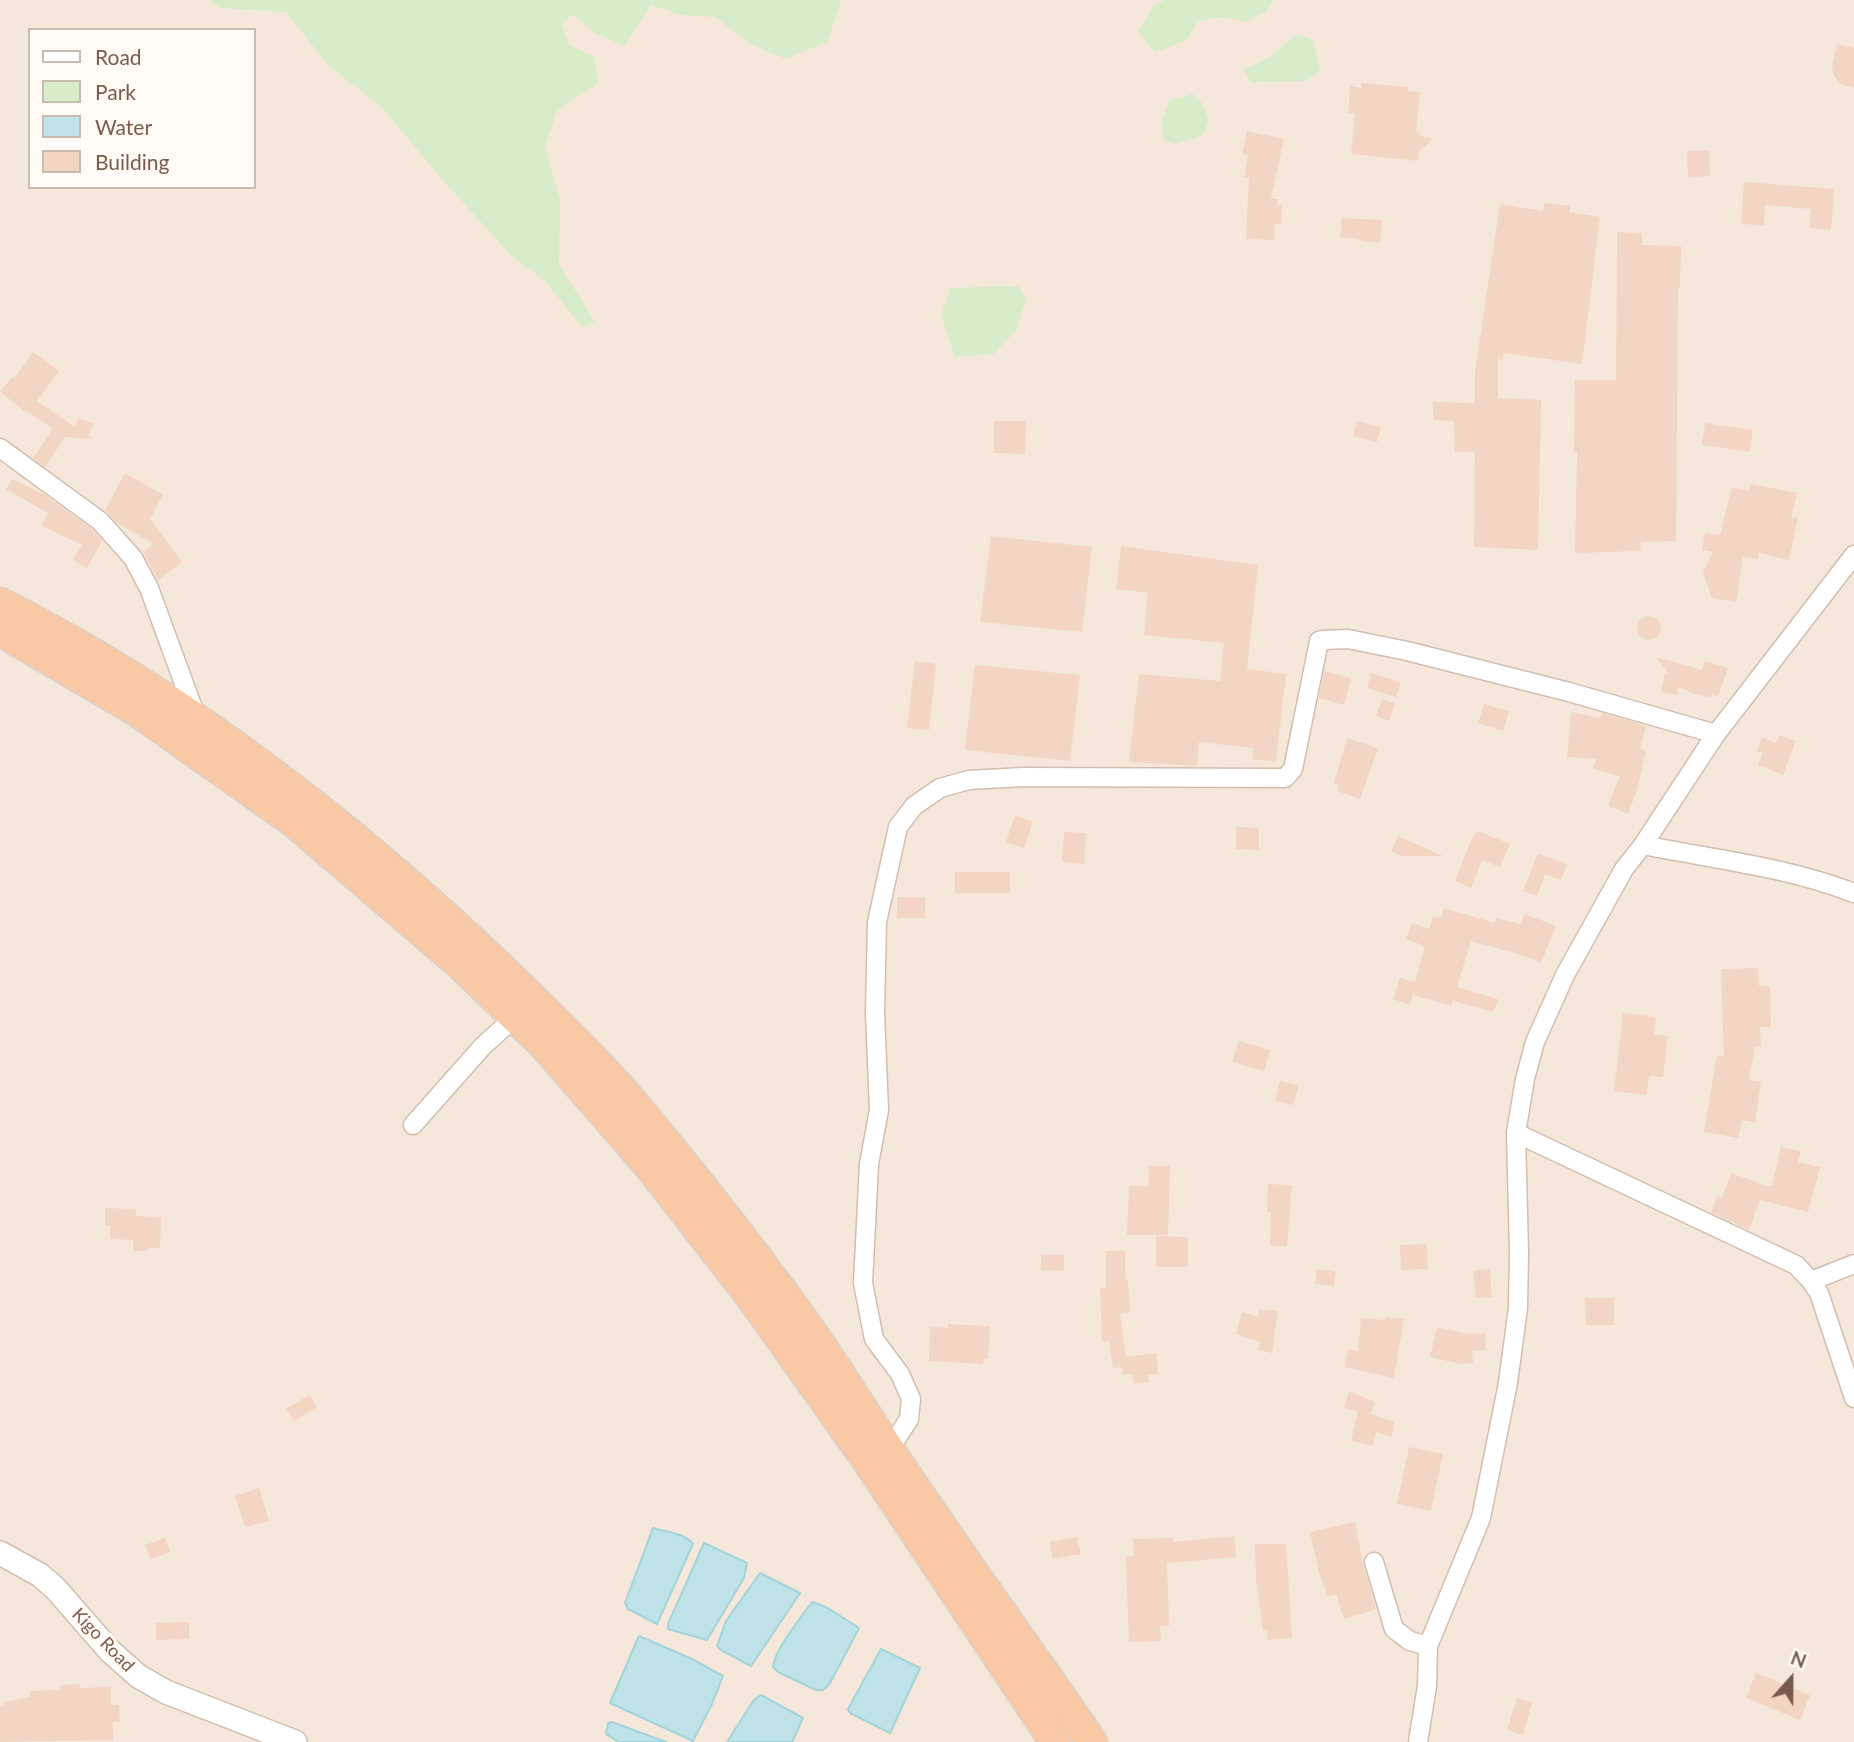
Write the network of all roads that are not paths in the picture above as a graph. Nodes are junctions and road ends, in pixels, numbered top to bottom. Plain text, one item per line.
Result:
1 (0, 448) edge
2 (1854, 555) edge
3 (0, 603) edge
4 (0, 631) edge
5 (197, 719) junction
6 (1716, 734) junction
7 (1643, 845) junction
8 (1854, 893) edge
9 (515, 1017) junction
10 (413, 1125) dead end
11 (1516, 1133) junction
12 (1854, 1264) edge
13 (1811, 1280) junction
14 (1854, 1398) edge
15 (889, 1450) junction
16 (0, 1553) edge
17 (1374, 1562) dead end
18 (1428, 1646) junction
19 (295, 1742) edge
20 (1055, 1742) edge
21 (1092, 1742) edge
22 (1418, 1742) edge

1 - 5 street
2 - 6 street
3 - 5 highway
4 - 9 highway
5 - 15 highway
6 - 7 street
6 - 15 street
7 - 8 street
7 - 11 street
9 - 10 street
9 - 20 highway
11 - 13 street
11 - 18 street
12 - 13 street
13 - 14 street
15 - 21 highway
16 - 19 street, Kigo Road
17 - 18 street
18 - 22 street

